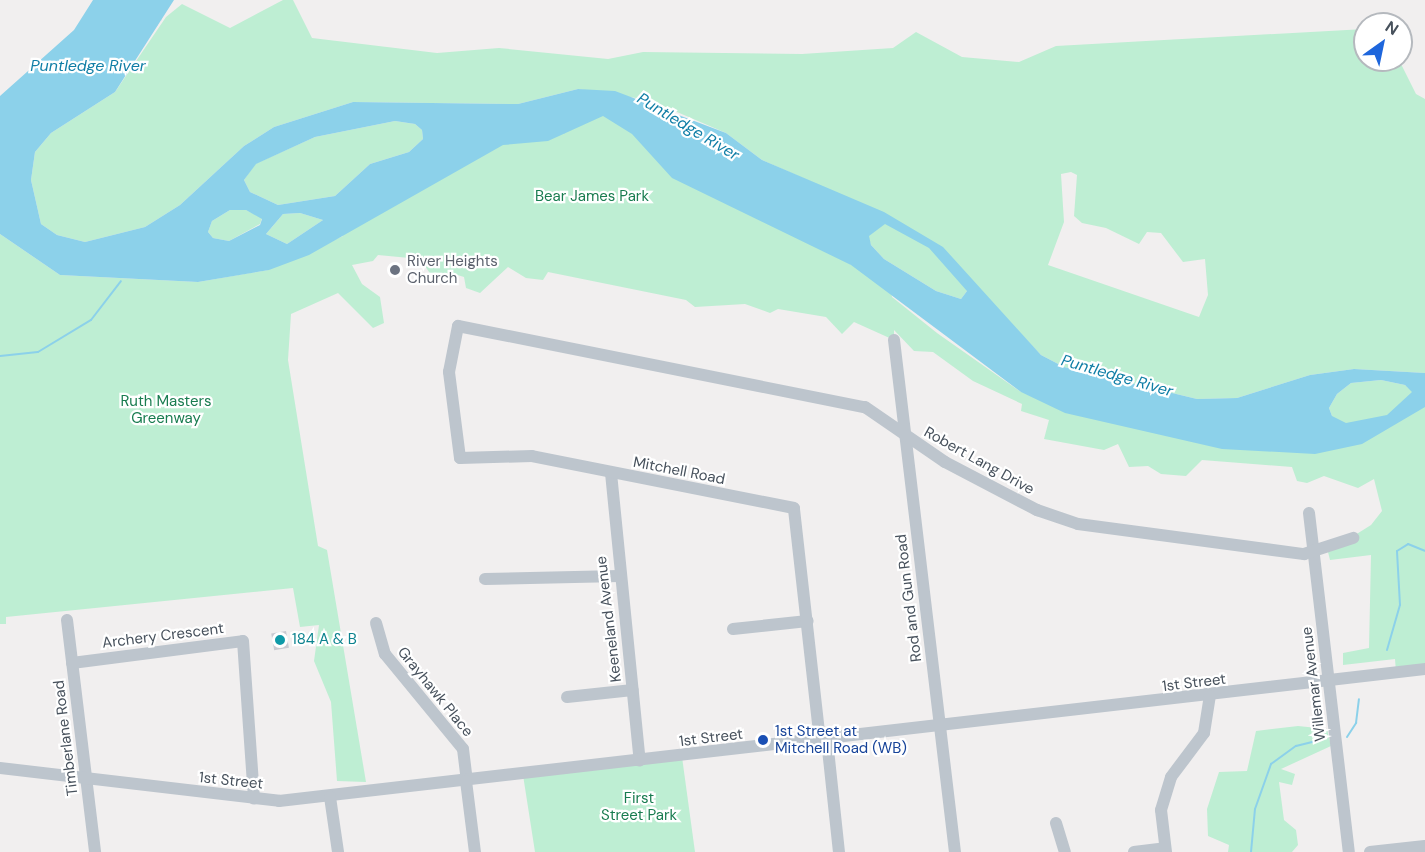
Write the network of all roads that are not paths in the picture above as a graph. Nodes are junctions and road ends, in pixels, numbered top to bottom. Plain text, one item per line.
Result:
1 (458, 326) joint
2 (894, 340) dead end
3 (905, 437) junction
4 (611, 473) junction
5 (1309, 513) dead end
6 (1353, 538) dead end
7 (1314, 550) junction
8 (619, 576) junction
9 (485, 579) dead end
10 (67, 620) dead end
11 (808, 621) junction
12 (376, 623) dead end
13 (733, 629) dead end
14 (72, 663) junction
15 (1425, 669) edge
16 (1328, 680) junction
17 (633, 690) junction
18 (1210, 696) junction
19 (567, 697) dead end
20 (940, 727) junction
21 (823, 740) junction
22 (640, 761) junction
23 (0, 768) edge
24 (86, 779) junction
25 (466, 781) junction
26 (330, 797) junction
27 (254, 799) junction
28 (1056, 823) dead end
29 (1425, 846) edge
30 (1166, 850) edge
31 (95, 852) edge
32 (338, 852) edge
33 (475, 852) edge
34 (839, 852) edge
35 (955, 852) edge
36 (1065, 852) edge
37 (1134, 852) edge
38 (1349, 852) edge
39 (1370, 852) edge

1 - 3 street, Robert Lang Drive
1 - 4 street, Mitchell Road
2 - 3 street, Rod and Gun Road
3 - 7 street, Robert Lang Drive
3 - 20 street, Rod and Gun Road
4 - 8 street, Keeneland Avenue
4 - 11 street, Mitchell Road
5 - 7 street, Willemar Avenue
6 - 7 street, Robert Lang Drive
7 - 16 street, Willemar Avenue
8 - 9 street
8 - 17 street, Keeneland Avenue
10 - 14 street, Timberlane Road
11 - 13 street
11 - 21 street, Mitchell Road
12 - 25 street, Grayhawk Place
14 - 24 street, Timberlane Road
14 - 27 street, Archery Crescent
15 - 16 street, 1st Street
16 - 18 street, 1st Street
16 - 38 street, Willemar Avenue
17 - 19 street
17 - 22 street, Keeneland Avenue
18 - 20 street, 1st Street
18 - 30 street
20 - 21 street, 1st Street
20 - 35 street, Rod and Gun Road
21 - 22 street, 1st Street
21 - 34 street, Mitchell Road
22 - 25 street, 1st Street
23 - 24 street, 1st Street
24 - 27 street, 1st Street
24 - 31 street, Timberlane Road
25 - 26 street, 1st Street
25 - 33 street, Grayhawk Place
26 - 27 street, 1st Street
26 - 32 street
28 - 36 street
29 - 39 street
30 - 37 street

